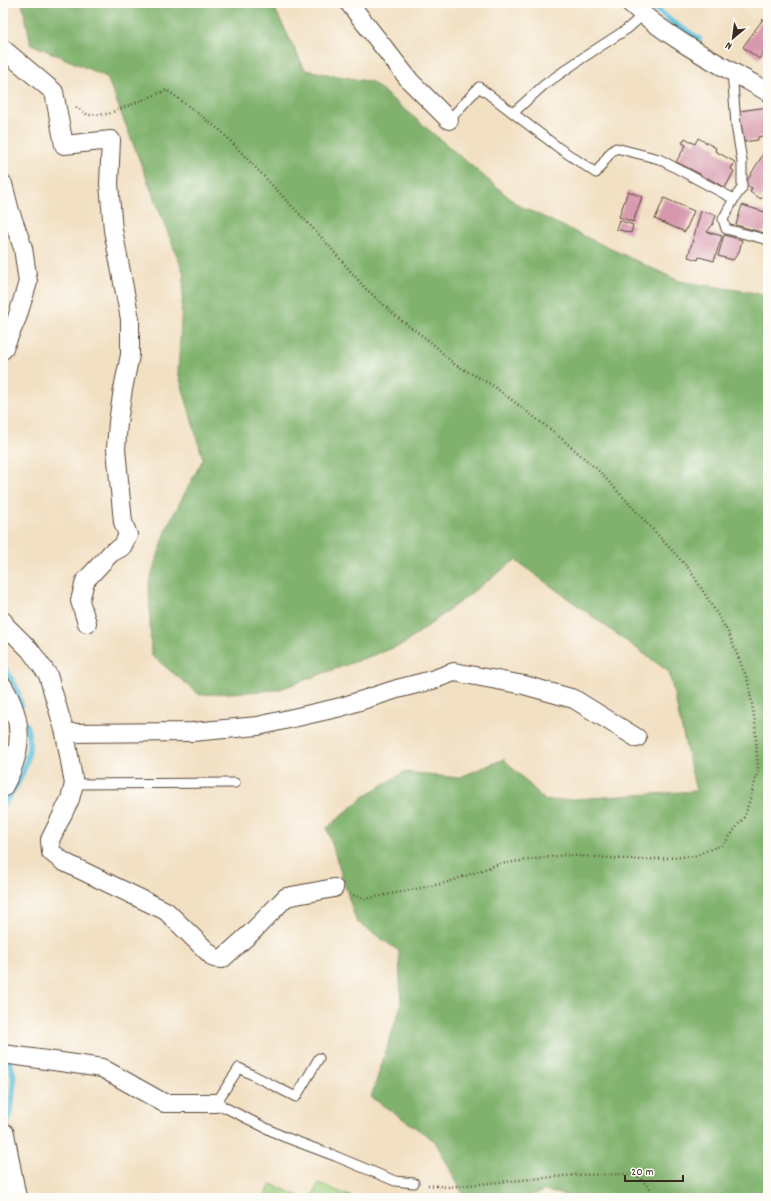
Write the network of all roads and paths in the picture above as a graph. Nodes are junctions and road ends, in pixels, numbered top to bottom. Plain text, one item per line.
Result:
1 (349, 3) edge
2 (636, 9) edge
3 (3, 50) edge
4 (732, 71) junction
5 (54, 92) junction
6 (768, 92) edge
7 (513, 113) junction
8 (449, 120) joint
9 (3, 184) edge
10 (734, 199) junction
11 (768, 240) edge
12 (3, 350) edge
13 (3, 621) edge
14 (87, 623) dead end
15 (3, 686) edge
16 (65, 733) junction
17 (637, 738) dead end
18 (235, 783) dead end
19 (74, 784) junction
20 (3, 788) edge
21 (334, 888) joint
22 (8, 1055) edge
23 (319, 1058) dead end
24 (216, 1103) junction
25 (5, 1144) edge
26 (414, 1183) joint
27 (15, 1198) edge
28 (650, 1198) edge

1 - 8 street
2 - 4 street
2 - 7 lane
3 - 5 street
4 - 6 street
4 - 10 lane
5 - 14 street
5 - 21 path
7 - 8 lane
7 - 10 lane
9 - 12 street
10 - 11 lane
13 - 16 street
15 - 20 street
16 - 17 street
16 - 19 street
18 - 19 lane
19 - 21 street
22 - 24 street
23 - 24 lane
24 - 26 lane
25 - 27 main road
26 - 28 path

